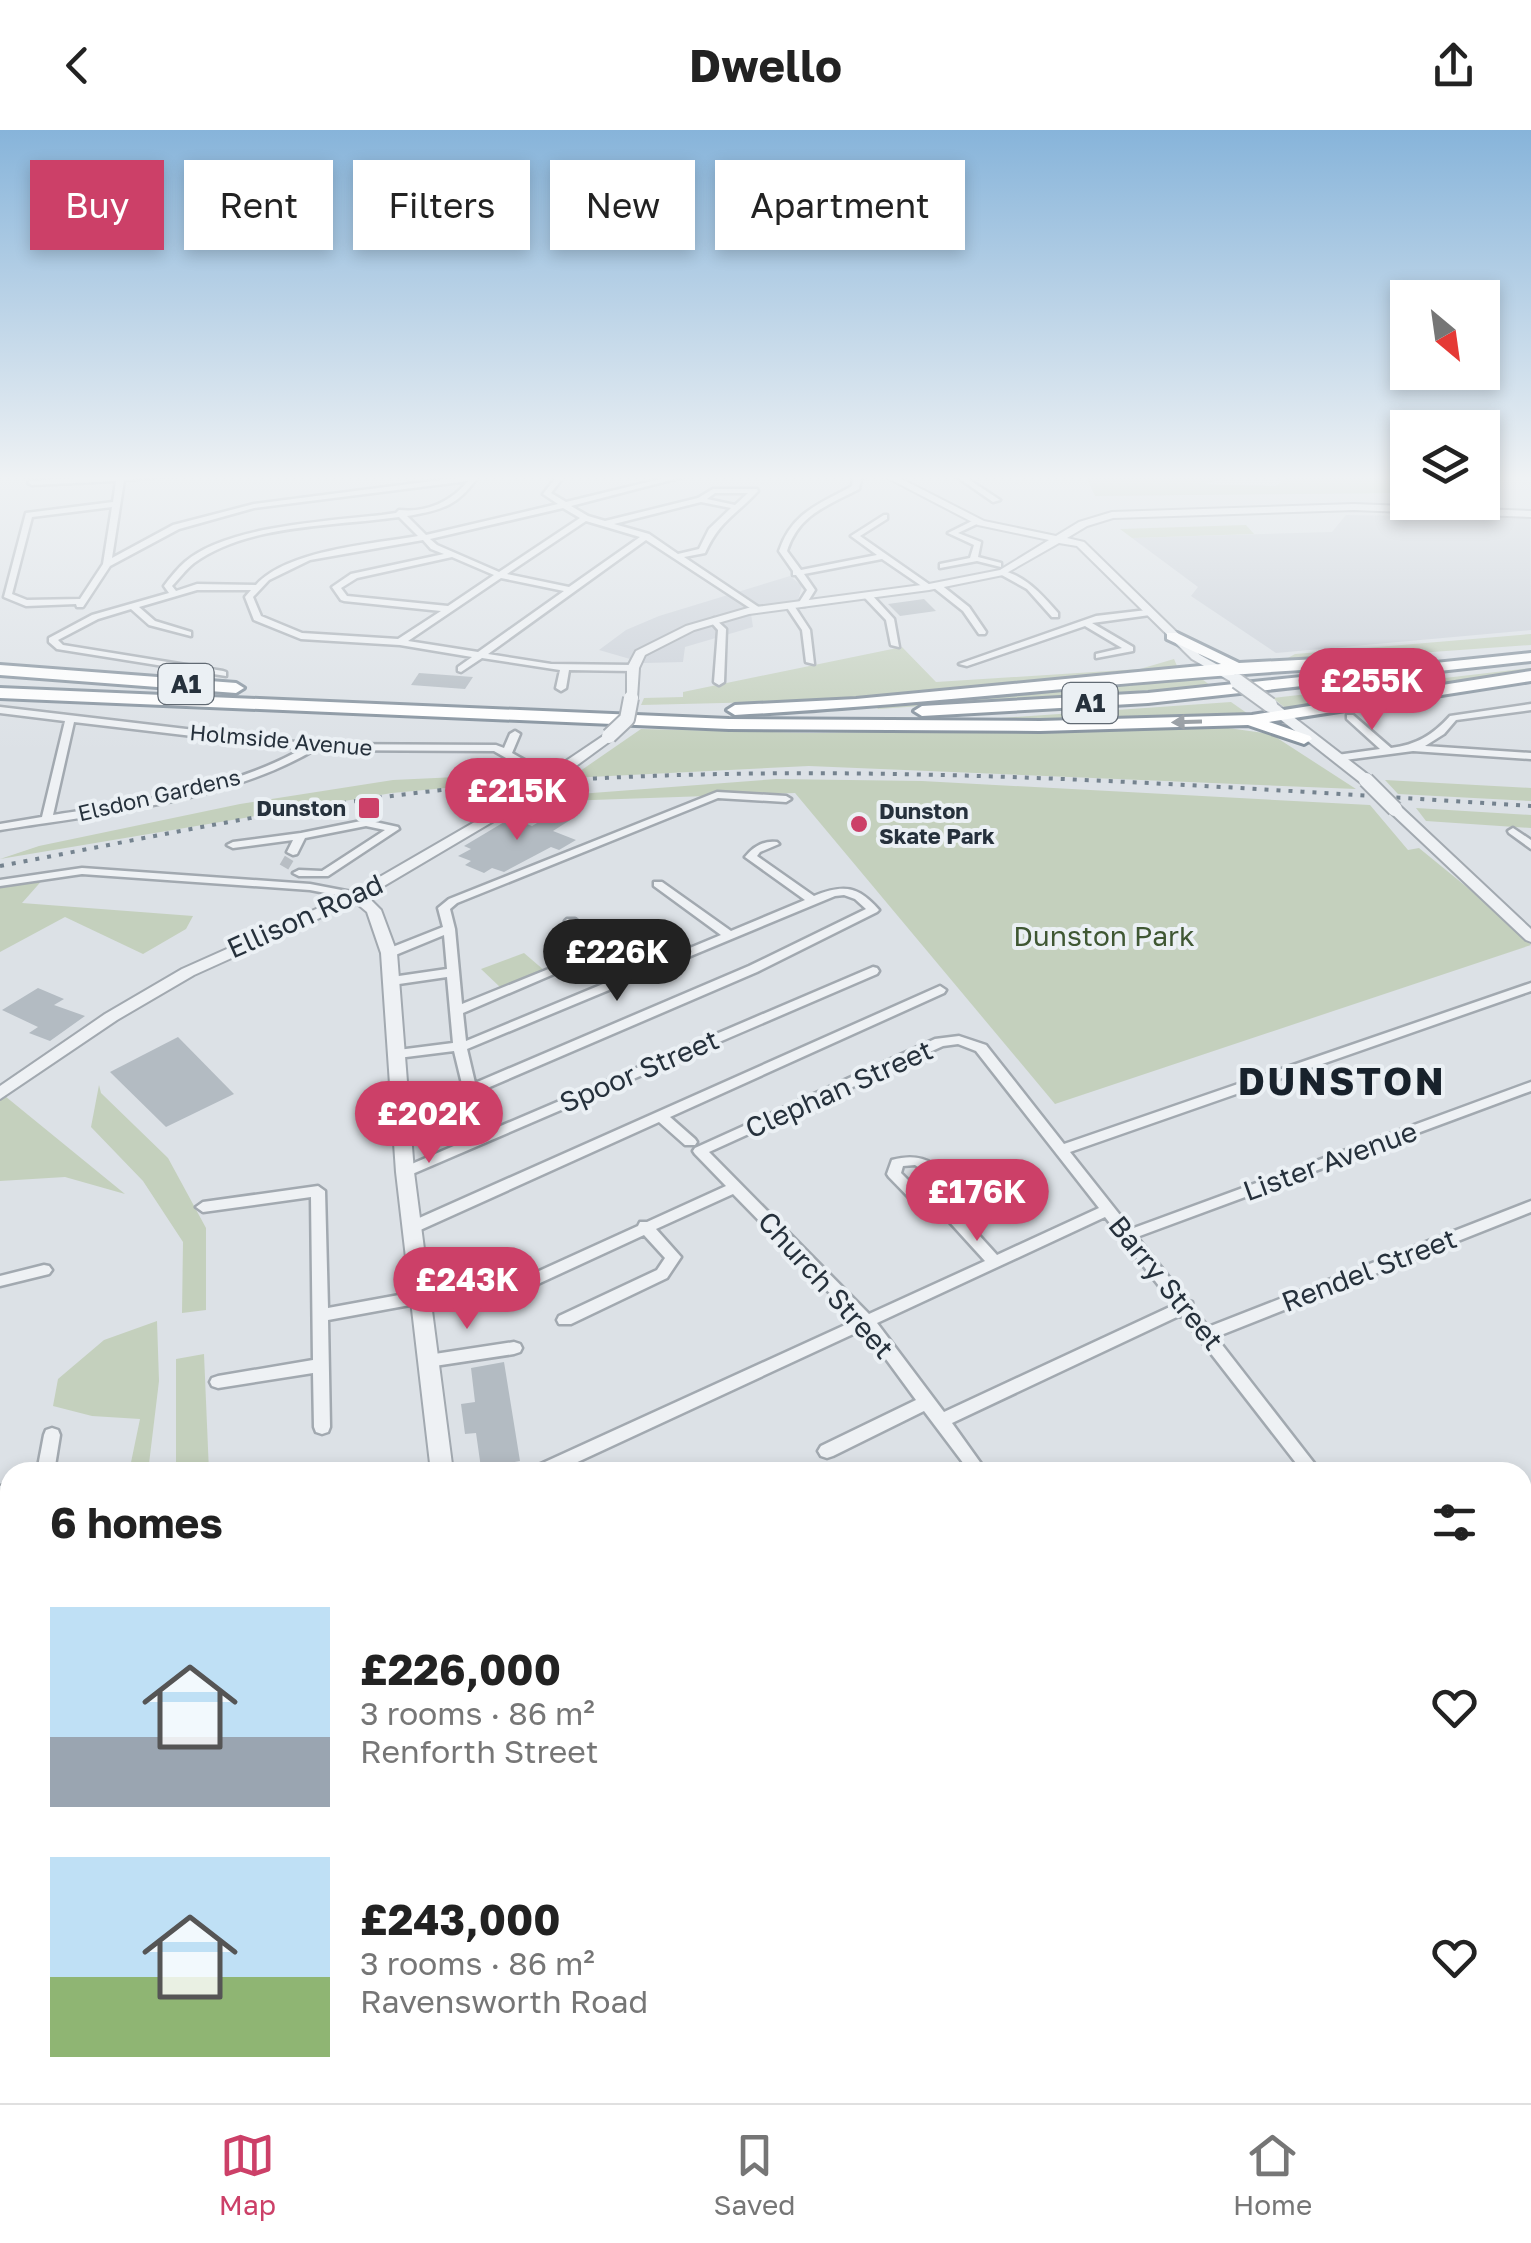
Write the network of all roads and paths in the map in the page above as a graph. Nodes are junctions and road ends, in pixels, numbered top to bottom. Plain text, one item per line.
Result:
1 (14, 567) edge
2 (104, 567) edge
3 (189, 567) edge
4 (286, 567) edge
5 (396, 567) edge
6 (481, 567) edge
7 (512, 567) edge
8 (603, 567) edge
9 (695, 567) edge
10 (792, 567) edge
11 (826, 567) edge
12 (901, 567) edge
13 (1104, 567) edge
14 (1001, 568) joint
15 (796, 573) junction
16 (500, 575) junction
17 (256, 587) junction
18 (933, 587) junction
19 (571, 590) junction
20 (174, 594) junction
21 (868, 596) junction
22 (83, 601) junction
23 (796, 605) junction
24 (134, 607) junction
25 (450, 608) junction
26 (759, 610) junction
27 (1147, 613) junction
28 (1055, 615) dead end
29 (94, 617) junction
30 (714, 621) junction
31 (1086, 623) junction
32 (982, 632) dead end
33 (188, 634) dead end
34 (1177, 640) junction
35 (400, 642) junction
36 (896, 644) dead end
37 (483, 653) junction
38 (1095, 653) dead end
39 (1531, 653) edge
40 (811, 662) dead end
41 (964, 664) dead end
42 (1531, 664) edge
43 (1252, 667) junction
44 (565, 668) junction
45 (633, 668) junction
46 (461, 669) dead end
47 (0, 670) edge
48 (223, 674) dead end
49 (1222, 676) junction
50 (1531, 676) edge
51 (1150, 677) junction
52 (0, 679) edge
53 (719, 682) dead end
54 (561, 688) dead end
55 (0, 693) edge
56 (341, 706) junction
57 (1531, 707) edge
58 (1319, 709) junction
59 (0, 710) edge
60 (1271, 711) junction
61 (646, 712) junction
62 (1350, 716) dead end
63 (70, 718) junction
64 (1230, 721) junction
65 (729, 724) junction
66 (1441, 732) junction
67 (516, 734) dead end
68 (1304, 734) junction
69 (312, 747) junction
70 (1413, 748) junction
71 (1388, 751) junction
72 (1479, 752) junction
73 (506, 753) junction
74 (1334, 756) junction
75 (1531, 756) edge
76 (556, 774) junction
77 (786, 799) dead end
78 (46, 819) junction
79 (0, 827) edge
80 (1513, 830) dead end
81 (301, 836) junction
82 (773, 844) dead end
83 (233, 845) dead end
84 (1531, 846) edge
85 (292, 852) tunnel mouth
86 (284, 867) tunnel mouth
87 (299, 872) dead end
88 (0, 883) edge
89 (275, 884) junction
90 (658, 884) dead end
91 (357, 896) junction
92 (813, 900) junction
93 (571, 921) dead end
94 (449, 929) junction
95 (1528, 930) edge
96 (729, 935) junction
97 (388, 953) junction
98 (873, 971) dead end
99 (555, 972) dead end
100 (449, 973) junction
101 (635, 974) junction
102 (392, 982) junction
103 (1531, 987) edge
104 (940, 990) dead end
105 (457, 1011) junction
106 (460, 1046) junction
107 (980, 1048) joint
108 (398, 1054) junction
109 (1531, 1086) edge
110 (470, 1090) junction
111 (0, 1094) edge
112 (661, 1116) junction
113 (401, 1120) junction
114 (695, 1147) junction
115 (1061, 1150) junction
116 (406, 1172) junction
117 (736, 1187) junction
118 (1531, 1206) edge
119 (203, 1207) dead end
120 (1108, 1210) junction
121 (949, 1212) dead end
122 (645, 1226) junction
123 (414, 1227) junction
124 (1128, 1235) junction
125 (994, 1261) junction
126 (44, 1270) dead end
127 (0, 1280) edge
128 (509, 1291) dead end
129 (421, 1297) junction
130 (1186, 1306) junction
131 (322, 1315) junction
132 (864, 1319) junction
133 (564, 1320) dead end
134 (1207, 1334) junction
135 (514, 1348) dead end
136 (428, 1361) junction
137 (322, 1365) junction
138 (218, 1382) dead end
139 (927, 1402) junction
140 (941, 1421) junction
141 (322, 1427) dead end
142 (52, 1435) dead end
143 (827, 1451) dead end
144 (47, 1462) edge
145 (441, 1462) edge
146 (561, 1462) edge
147 (972, 1462) edge
148 (1305, 1462) edge

1 - 22 street
2 - 22 street
3 - 20 street
4 - 17 street
5 - 25 street
6 - 16 street
7 - 16 street
8 - 19 street
9 - 26 street
10 - 15 street
11 - 15 street
12 - 18 street
13 - 27 street
14 - 18 street
14 - 28 street
15 - 23 street
16 - 19 street
16 - 25 street
17 - 20 street
17 - 35 street
18 - 21 street
18 - 32 street
19 - 37 street
20 - 24 street
21 - 23 street
21 - 36 street
22 - 29 street
23 - 26 street
23 - 40 street
24 - 29 street
24 - 33 street
25 - 35 street
26 - 30 street
27 - 31 street
27 - 34 street
29 - 48 street
30 - 45 street
30 - 53 street
31 - 38 street
31 - 41 street
34 - 43 highway
34 - 49 street
34 - 51 highway
35 - 37 street
37 - 44 street
37 - 46 street
39 - 43 highway
39 - 61 highway, A1
42 - 65 highway, A1
43 - 49 highway
44 - 45 street
44 - 54 street
45 - 76 street, Ellison Road, bridge
47 - 61 highway, A1
49 - 51 highway
49 - 60 street
50 - 58 highway
51 - 61 highway
52 - 56 highway, A1
55 - 56 highway
56 - 65 highway, A1
57 - 66 street
58 - 60 highway
58 - 68 highway
59 - 63 street, Holmside Avenue
60 - 64 highway
60 - 68 street
62 - 71 street
63 - 69 street, Holmside Avenue
63 - 78 street
64 -> 65 highway
64 - 68 highway
66 - 70 street
66 - 72 street
67 - 73 street
68 - 74 street
69 - 73 street, Holmside Avenue
69 - 78 street, Elsdon Gardens
70 - 71 street
70 - 72 street
71 - 74 street
72 - 75 street
73 - 76 street, Holmside Avenue
74 - 95 street, bridge
76 - 91 street, Ellison Road, bridge
77 - 94 street
78 - 79 street, Elsdon Gardens
80 - 84 street
81 - 83 street
81 - 85 street
81 - 87 street
82 - 92 street
86 - 89 street
88 - 89 street
89 - 91 street
90 - 96 street
91 - 97 street
91 - 111 street, Ellison Road
92 - 96 street
92 - 110 street
93 - 101 street
94 - 97 street
94 - 100 street
96 - 101 street
97 - 102 street
98 - 116 street, Spoor Street
99 - 105 street
100 - 102 street
100 - 105 street
101 - 106 street
102 - 108 street
103 - 115 street
104 - 112 street
105 - 106 street
106 - 108 street
106 - 110 street
107 - 114 street, Clephan Street
107 - 115 street, Barry Street
108 - 113 street
109 - 124 street, Lister Avenue
110 - 113 street
112 - 114 street, Church Street
112 - 123 street
113 - 116 street
114 - 117 street, Church Street
115 - 120 street, Barry Street
116 - 123 street
117 - 122 street
117 - 132 street, Church Street
118 - 134 street, Rendel Street
119 - 131 street
120 - 124 street, Barry Street
120 - 125 street
121 - 125 street
122 - 128 street
122 - 133 street
123 - 129 street
124 - 130 street, Barry Street
125 - 132 street
126 - 127 street
129 - 131 street
129 - 136 street
130 - 134 street, Barry Street
130 - 140 street
131 - 137 street
132 - 139 street, Church Street
132 - 146 street
134 - 148 street, Barry Street
135 - 136 street
136 - 145 street
137 - 138 street
137 - 141 street
139 - 140 street, Church Street
139 - 143 street
140 - 147 street, Church Street
142 - 144 street

